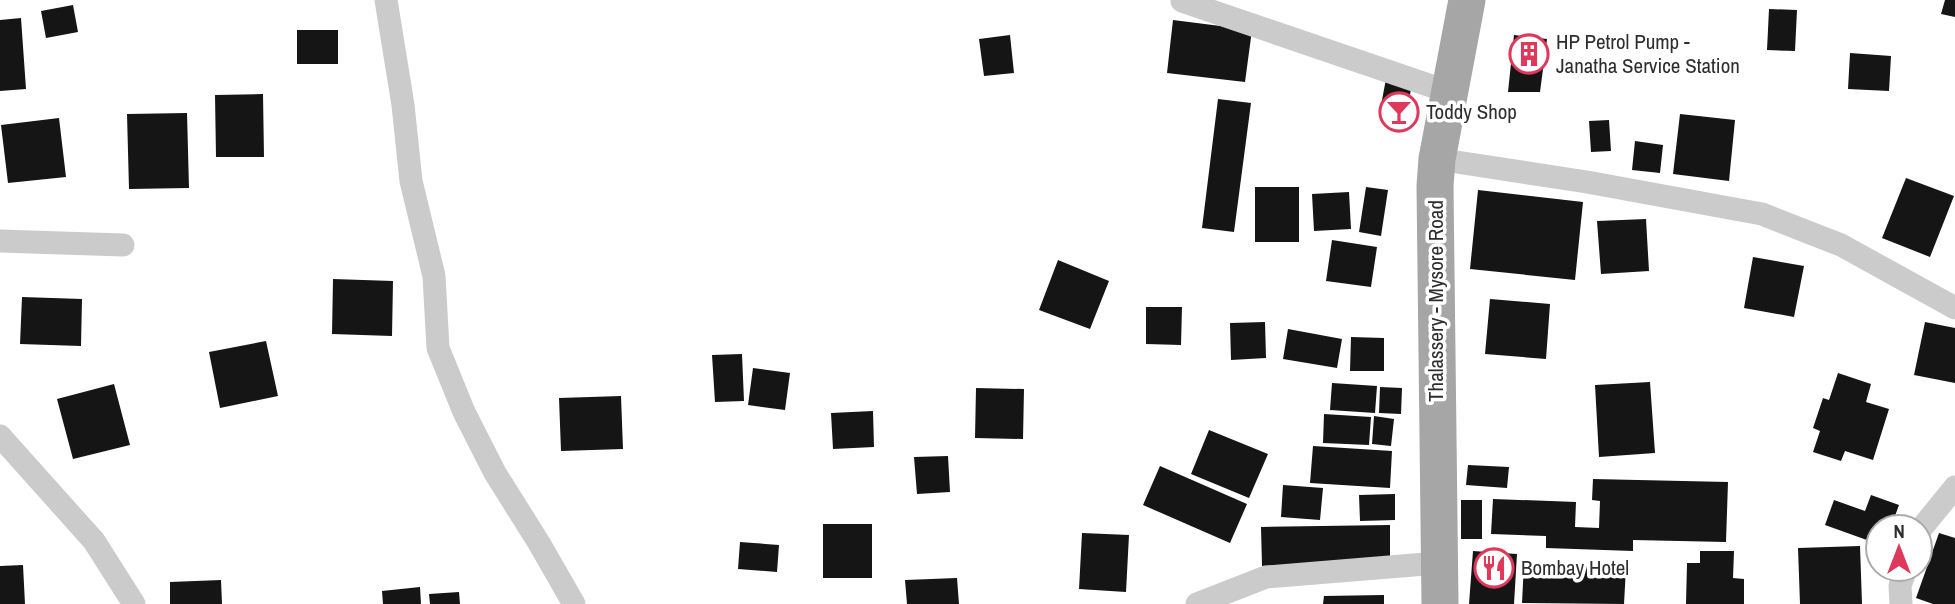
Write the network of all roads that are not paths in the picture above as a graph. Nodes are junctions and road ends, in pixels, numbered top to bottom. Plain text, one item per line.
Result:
1 (386, 0) edge
2 (1467, 0) edge
3 (1182, 1) edge
4 (1449, 92) junction
5 (1437, 159) junction
6 (0, 241) edge
7 (123, 245) dead end
8 (1955, 308) edge
9 (0, 436) edge
10 (1955, 487) edge
11 (1934, 513) edge
12 (1438, 563) junction
13 (1901, 583) edge
14 (134, 604) edge
15 (573, 604) edge
16 (1197, 604) edge
17 (1440, 604) edge
18 (1901, 604) edge

1 - 15 street
2 - 4 main road, Thalassery - Mysore Road
3 - 4 street
4 - 5 main road, Thalassery - Mysore Road
5 - 8 street
5 - 12 main road, Thalassery - Mysore Road
6 - 7 street
9 - 14 street
10 - 11 street
12 - 16 street
12 - 17 main road, Thalassery - Mysore Road
13 - 18 street

